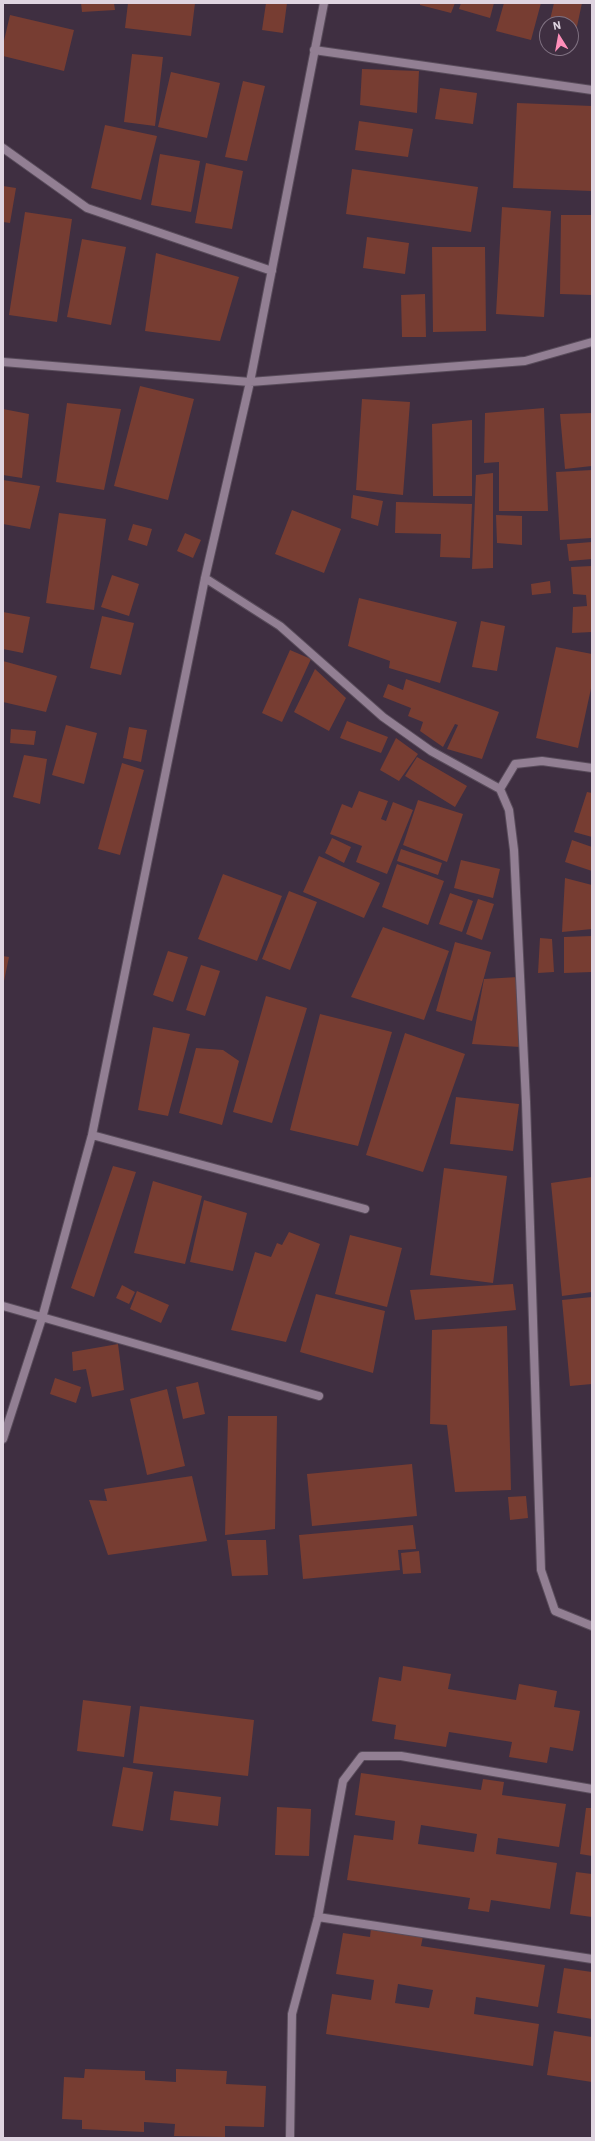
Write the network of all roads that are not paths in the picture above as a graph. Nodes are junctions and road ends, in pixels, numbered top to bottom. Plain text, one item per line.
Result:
1 (324, 3) edge
2 (314, 50) junction
3 (592, 90) edge
4 (3, 148) edge
5 (272, 271) junction
6 (592, 342) edge
7 (3, 362) edge
8 (250, 382) junction
9 (205, 578) junction
10 (592, 768) edge
11 (500, 789) junction
12 (92, 1135) junction
13 (365, 1209) dead end
14 (3, 1306) edge
15 (42, 1318) junction
16 (319, 1396) dead end
17 (3, 1439) edge
18 (592, 1626) edge
19 (592, 1789) edge
20 (318, 1917) junction
21 (592, 1960) edge
22 (290, 2138) edge

1 - 2 street
2 - 3 street
2 - 5 street
4 - 5 street
5 - 8 street
6 - 8 street
7 - 8 street
8 - 9 street
9 - 11 street
9 - 12 street
10 - 11 street
11 - 18 street
12 - 13 street
12 - 15 street
14 - 15 street
15 - 16 street
15 - 17 street
19 - 20 street
20 - 21 street
20 - 22 street

